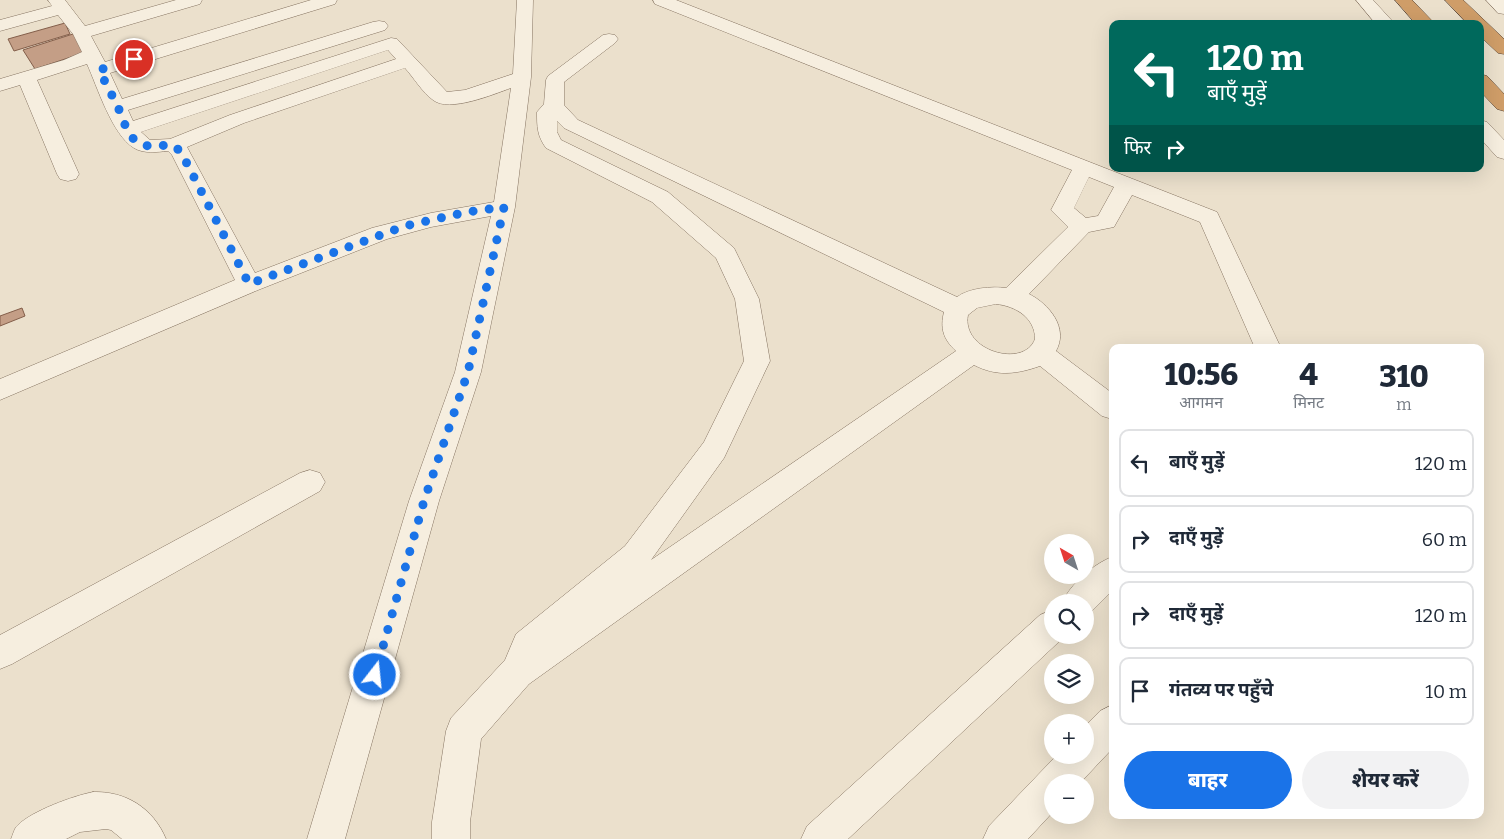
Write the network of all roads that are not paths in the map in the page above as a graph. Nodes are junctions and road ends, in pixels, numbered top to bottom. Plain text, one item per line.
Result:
1 (194, 0) edge
2 (329, 0) edge
3 (525, 0) edge
4 (661, 0) edge
5 (1364, 0) edge
6 (1403, 0) edge
7 (1453, 0) edge
8 (1494, 0) edge
9 (64, 3) edge
10 (1504, 9) edge
11 (366, 12) dead end
12 (1382, 20) edge
13 (1422, 20) edge
14 (1474, 20) edge
15 (0, 26) edge
16 (379, 26) junction
17 (1484, 30) edge
18 (80, 32) junction
19 (610, 39) dead end
20 (392, 43) junction
21 (1504, 49) edge
22 (408, 61) junction
23 (95, 62) junction
24 (26, 77) junction
25 (522, 77) junction
26 (1484, 84) edge
27 (0, 85) edge
28 (1504, 105) edge
29 (554, 106) junction
30 (118, 107) junction
31 (127, 130) junction
32 (173, 145) junction
33 (1084, 167) junction
34 (68, 174) dead end
35 (1127, 184) junction
36 (504, 207) junction
37 (1082, 226) junction
38 (249, 284) junction
39 (1012, 297) junction
40 (958, 308) junction
41 (1266, 344) edge
42 (972, 352) junction
43 (1041, 353) junction
44 (0, 390) edge
45 (1109, 406) edge
46 (310, 482) dead end
47 (1109, 575) edge
48 (1088, 594) edge
49 (1044, 633) edge
50 (0, 653) edge
51 (517, 672) junction
52 (1109, 726) edge
53 (1094, 742) edge
54 (1073, 764) edge
55 (1064, 774) edge
56 (1044, 794) edge
57 (30, 839) edge
58 (147, 839) edge
59 (326, 839) edge
60 (451, 839) edge
61 (820, 839) edge
62 (1002, 839) edge

1 - 18 street
2 - 23 street
3 - 25 street
4 - 33 street
5 - 12 street
6 - 13 highway
7 - 14 highway
8 - 10 street
9 - 15 street
9 - 18 street
11 - 16 street
16 - 20 street
16 - 30 street
17 - 21 highway
18 - 23 street
19 - 29 street
20 - 22 street
20 - 31 street
22 - 25 street
22 - 32 street
23 - 24 street
23 - 30 street
24 - 27 street
24 - 34 street
25 - 36 street
26 - 28 highway
29 - 40 street
29 - 51 street
30 - 31 street
31 - 32 street
32 - 38 street
33 - 35 street
33 - 37 street
35 - 37 street
35 - 41 street
36 - 38 street
36 - 59 street
37 - 39 street
38 - 44 street
39 - 40 street
39 - 43 street
40 - 42 street
42 - 43 street
42 - 51 street
43 - 45 street
46 - 50 street
47 - 48 street
49 - 61 street
51 - 60 street
52 - 53 street
54 - 55 street
56 - 62 street
57 - 58 street

